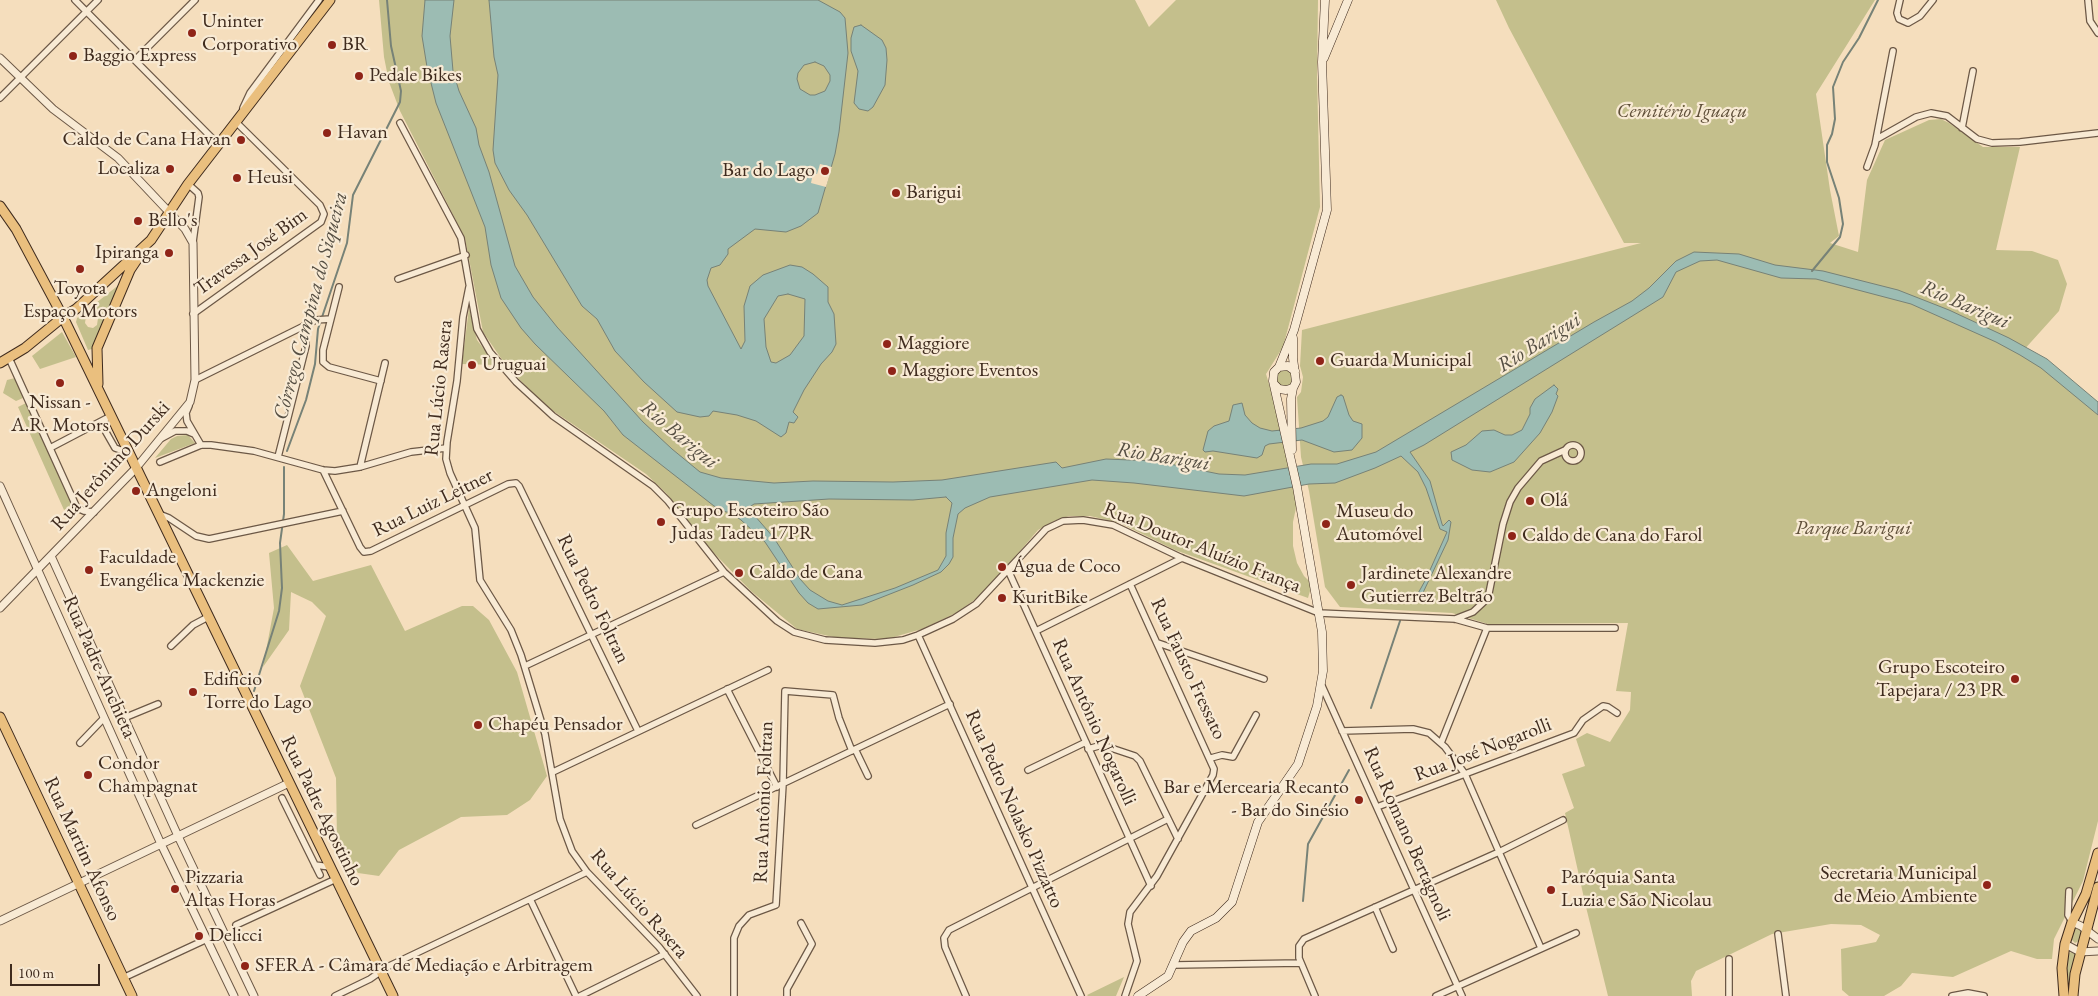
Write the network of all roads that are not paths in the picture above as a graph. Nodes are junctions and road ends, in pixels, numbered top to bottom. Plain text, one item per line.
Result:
1 (75, 0) edge
2 (98, 0) edge
3 (195, 0) edge
4 (319, 0) edge
5 (330, 0) edge
6 (1325, 0) edge
7 (1348, 0) edge
8 (1900, 0) edge
9 (1933, 0) edge
10 (2088, 0) edge
11 (86, 12) junction
12 (2098, 33) edge
13 (1893, 51) dead end
14 (0, 58) edge
15 (135, 60) junction
16 (1322, 62) junction
17 (1973, 71) dead end
18 (20, 78) junction
19 (0, 98) edge
20 (238, 119) junction
21 (400, 124) dead end
22 (1962, 128) junction
23 (2098, 133) edge
24 (1877, 139) junction
25 (219, 145) junction
26 (1867, 168) dead end
27 (188, 184) junction
28 (0, 206) edge
29 (170, 211) junction
30 (3, 218) edge
31 (151, 240) junction
32 (193, 243) junction
33 (466, 255) junction
34 (130, 270) junction
35 (398, 279) dead end
36 (470, 283) junction
37 (339, 287) dead end
38 (76, 309) junction
39 (193, 314) junction
40 (63, 317) junction
41 (328, 319) junction
42 (304, 326) junction
43 (1294, 330) junction
44 (9, 358) junction
45 (0, 363) edge
46 (385, 363) dead end
47 (1280, 367) junction
48 (1295, 371) junction
49 (195, 380) junction
50 (381, 381) junction
51 (1274, 384) junction
52 (1293, 388) junction
53 (99, 392) junction
54 (190, 402) junction
55 (111, 416) junction
56 (1287, 424) junction
57 (95, 425) junction
58 (194, 434) junction
59 (158, 441) junction
60 (200, 446) junction
61 (50, 448) junction
62 (446, 448) junction
63 (1565, 450) dead end
64 (129, 453) junction
65 (278, 457) junction
66 (160, 462) dead end
67 (360, 467) junction
68 (136, 468) junction
69 (323, 470) junction
70 (516, 483) joint
71 (0, 486) edge
72 (464, 505) junction
73 (342, 511) junction
74 (94, 512) junction
75 (158, 514) junction
76 (51, 556) junction
77 (1182, 558) junction
78 (1008, 570) junction
79 (37, 571) junction
80 (724, 572) junction
81 (1130, 584) junction
82 (0, 608) edge
83 (1319, 613) junction
84 (208, 617) junction
85 (1455, 619) junction
86 (1487, 628) junction
87 (1615, 628) dead end
88 (1036, 631) junction
89 (591, 634) junction
90 (918, 635) junction
91 (1158, 643) junction
92 (171, 646) dead end
93 (525, 666) junction
94 (768, 670) dead end
95 (1264, 679) dead end
96 (1322, 686) junction
97 (727, 689) junction
98 (158, 704) dead end
99 (950, 704) junction
100 (1617, 713) dead end
101 (1256, 715) dead end
102 (0, 717) edge
103 (104, 718) junction
104 (124, 718) junction
105 (638, 731) junction
106 (1342, 731) junction
107 (1086, 742) junction
108 (1441, 743) junction
109 (80, 744) dead end
110 (1088, 749) junction
111 (854, 750) junction
112 (1211, 758) junction
113 (1028, 770) dead end
114 (553, 772) junction
115 (1465, 774) junction
116 (868, 776) dead end
117 (289, 783) junction
118 (780, 785) junction
119 (294, 792) junction
120 (282, 798) dead end
121 (1377, 807) junction
122 (287, 808) junction
123 (1168, 819) junction
124 (1563, 820) dead end
125 (696, 825) dead end
126 (178, 836) junction
127 (1129, 839) junction
128 (1178, 839) junction
129 (162, 844) junction
130 (1499, 852) junction
131 (2098, 854) edge
132 (315, 865) junction
133 (330, 867) junction
134 (587, 872) junction
135 (320, 875) dead end
136 (336, 879) junction
137 (79, 883) junction
138 (1150, 886) junction
139 (2098, 887) edge
140 (1032, 888) junction
141 (1414, 889) junction
142 (2069, 891) dead end
143 (530, 899) junction
144 (1375, 907) junction
145 (0, 921) edge
146 (2072, 922) junction
147 (801, 923) dead end
148 (236, 925) dead end
149 (2086, 930) junction
150 (1576, 932) dead end
151 (1778, 934) dead end
152 (207, 939) junction
153 (2098, 939) edge
154 (2065, 944) junction
155 (1541, 948) junction
156 (1393, 949) dead end
157 (2098, 950) edge
158 (2080, 952) junction
159 (665, 954) junction
160 (1729, 959) dead end
161 (1301, 963) junction
162 (1174, 965) junction
163 (381, 972) junction
164 (124, 978) junction
165 (1457, 986) junction
166 (132, 996) edge
167 (234, 996) edge
168 (254, 996) edge
169 (335, 996) edge
170 (393, 996) edge
171 (578, 996) edge
172 (697, 996) edge
173 (734, 996) edge
174 (787, 996) edge
175 (966, 996) edge
176 (1081, 996) edge
177 (1125, 996) edge
178 (1138, 996) edge
179 (1315, 996) edge
180 (1436, 996) edge
181 (1462, 996) edge
182 (1730, 996) edge
183 (1786, 996) edge
184 (1952, 996) edge
185 (1984, 996) edge
186 (2064, 996) edge
187 (2073, 996) edge

1 - 11 street
2 - 11 street
3 - 15 street
4 - 20 street
5 - 20 main road
6 - 16 main road
7 - 16 main road
8 - 9 street
10 - 12 street
11 - 15 street
11 - 18 street
13 - 24 street
14 - 18 street
15 - 25 street
16 - 43 main road
17 - 22 street
18 - 19 street
18 - 29 street
20 - 25 main road
20 - 39 street, Travessa José Bim
21 - 33 street, Rua Doutor Aluízio França
22 - 23 street
22 - 24 street
24 - 26 street
25 - 27 main road
27 - 29 main road
27 - 32 street
28 - 30 main road, Rua Padre Agostinho
29 - 31 main road
29 - 32 street
30 - 40 main road, Rua Padre Agostinho
31 - 34 main road
31 - 38 main road
32 - 39 street, Rua Jerônimo Durski
33 - 35 street
33 - 36 street, Rua Doutor Aluízio França
34 - 38 main road
34 - 53 main road
36 - 62 street, Rua Lúcio Rasera
36 - 80 street, Rua Doutor Aluízio França
37 - 41 street
38 - 40 main road
39 - 49 street, Rua Jerônimo Durski
40 - 44 main road
40 - 53 main road, Rua Padre Agostinho
41 - 42 street
41 - 50 street
42 - 49 street
42 - 65 street
43 - 47 main road
43 - 48 main road
44 - 45 main road
44 - 61 street
46 - 50 street
47 - 48 main road
47 - 51 main road
48 - 52 main road
49 - 54 street, Rua Jerônimo Durski
50 - 67 street
51 - 52 main road
51 - 56 main road
52 - 56 main road
53 - 55 main road, Rua Padre Agostinho
54 - 58 street
54 - 59 street, Rua Jerônimo Durski
55 - 57 street
55 - 64 main road, Rua Padre Agostinho
56 - 83 main road
57 - 61 street
57 - 64 street
58 - 59 street
58 - 60 street
59 - 68 street, Rua Jerônimo Durski
60 - 65 street
60 - 66 street
61 - 74 street
62 - 67 street
62 - 72 street, Rua Lúcio Rasera
63 - 85 street
64 - 68 main road, Rua Padre Agostinho
65 - 69 street
67 - 69 street
68 - 74 street, Rua Jerônimo Durski
68 - 75 main road, Rua Padre Agostinho
69 - 73 street
70 - 72 street, Rua Luiz Leitner
70 - 89 street, Rua Pedro Foltran
71 - 79 street, Rua Padre Anchieta
72 - 73 street, Rua Luiz Leitner
72 - 93 street, Rua Lúcio Rasera
73 - 75 street
74 - 76 street, Rua Jerônimo Durski
75 - 84 main road, Rua Padre Agostinho
76 - 79 street, Rua Jerônimo Durski
76 - 104 street, Rua Padre Anchieta
77 - 78 street, Rua Doutor Aluízio França
77 - 81 street
77 - 83 street, Rua Doutor Aluízio França
78 - 88 street, Rua Antônio Nogarolli
78 - 90 street, Rua Doutor Aluízio França
79 - 82 street, Rua Jerônimo Durski
79 - 103 street, Rua Padre Anchieta
80 - 89 street
80 - 90 street, Rua Doutor Aluízio França
81 - 88 street
81 - 91 street, Rua Fausto Fressato
83 - 85 street, Rua Doutor Aluízio França
83 - 96 main road
84 - 92 street
84 - 117 main road, Rua Padre Agostinho
85 - 86 street, Rua Doutor Aluízio França
86 - 87 street, Rua Doutor Aluízio França
86 - 108 street
88 - 107 street, Rua Antônio Nogarolli
89 - 93 street
89 - 105 street, Rua Pedro Foltran
90 - 99 street, Rua Pedro Nolasko Pizzatto
91 - 95 street
91 - 112 street, Rua Fausto Fressato
93 - 114 street, Rua Lúcio Rasera
94 - 97 street
96 - 106 street, Rua Romano Bertagnoli
96 - 162 main road
97 - 105 street
97 - 118 street
98 - 104 street
99 - 111 street
99 - 140 street, Rua Pedro Nolasko Pizzatto
100 - 115 street, Rua José Nogarolli
101 - 112 street
102 - 137 main road, Rua Martim Afonso
103 - 109 street
103 - 129 street, Rua Padre Anchieta
104 - 126 street, Rua Padre Anchieta
105 - 114 street
106 - 108 street
106 - 121 street, Rua Romano Bertagnoli
107 - 110 street, Rua Antônio Nogarolli
107 - 113 street
108 - 115 street
110 - 123 street
110 - 127 street, Rua Antônio Nogarolli
111 - 116 street
111 - 118 street
111 - 118 street, Rua Antônio Foltran
112 - 128 street, Rua Fausto Fressato
114 - 134 street, Rua Lúcio Rasera
115 - 121 street, Rua José Nogarolli
115 - 130 street
117 - 119 main road, Rua Padre Agostinho
117 - 126 street
118 - 125 street
118 - 173 street, Rua Antônio Foltran
119 - 122 street
119 - 133 main road, Rua Padre Agostinho
120 - 122 street
121 - 141 street, Rua Romano Bertagnoli
122 - 132 street
123 - 127 street
123 - 128 street
124 - 130 street
126 - 129 street
126 - 168 street, Rua Padre Anchieta
127 - 138 street, Rua Antônio Nogarolli
127 - 140 street
128 - 138 street
129 - 137 street
129 - 152 street, Rua Padre Anchieta
130 - 141 street
130 - 155 street
131 - 146 main road
132 - 133 street
132 - 135 street
133 - 136 main road, Rua Padre Agostinho
134 - 143 street
134 - 159 street, Rua Lúcio Rasera
136 - 148 street
136 - 163 main road, Rua Padre Agostinho
137 - 145 street
137 - 164 main road, Rua Martim Afonso
138 - 177 street
139 - 149 main road
140 - 175 street
140 - 176 street, Rua Pedro Nolasko Pizzatto
141 - 144 street
141 - 165 street, Rua Romano Bertagnoli
142 - 146 street
143 - 163 street
143 - 171 street
144 - 156 street
144 - 161 street
146 - 149 street
146 - 154 main road
147 - 174 street
149 - 153 street
149 - 158 main road
150 - 155 street
151 - 183 street
152 - 164 street
152 - 167 street, Rua Padre Anchieta
154 - 158 street
154 - 186 main road
155 - 165 street
157 - 158 street
158 - 187 main road
159 - 171 street
159 - 172 street, Rua Lúcio Rasera
160 - 182 street
161 - 162 street
161 - 179 street
162 - 178 main road
163 - 169 street
163 - 170 main road, Rua Padre Agostinho
164 - 166 main road, Rua Martim Afonso
165 - 180 street
165 - 181 street, Rua Romano Bertagnoli
184 - 185 street

